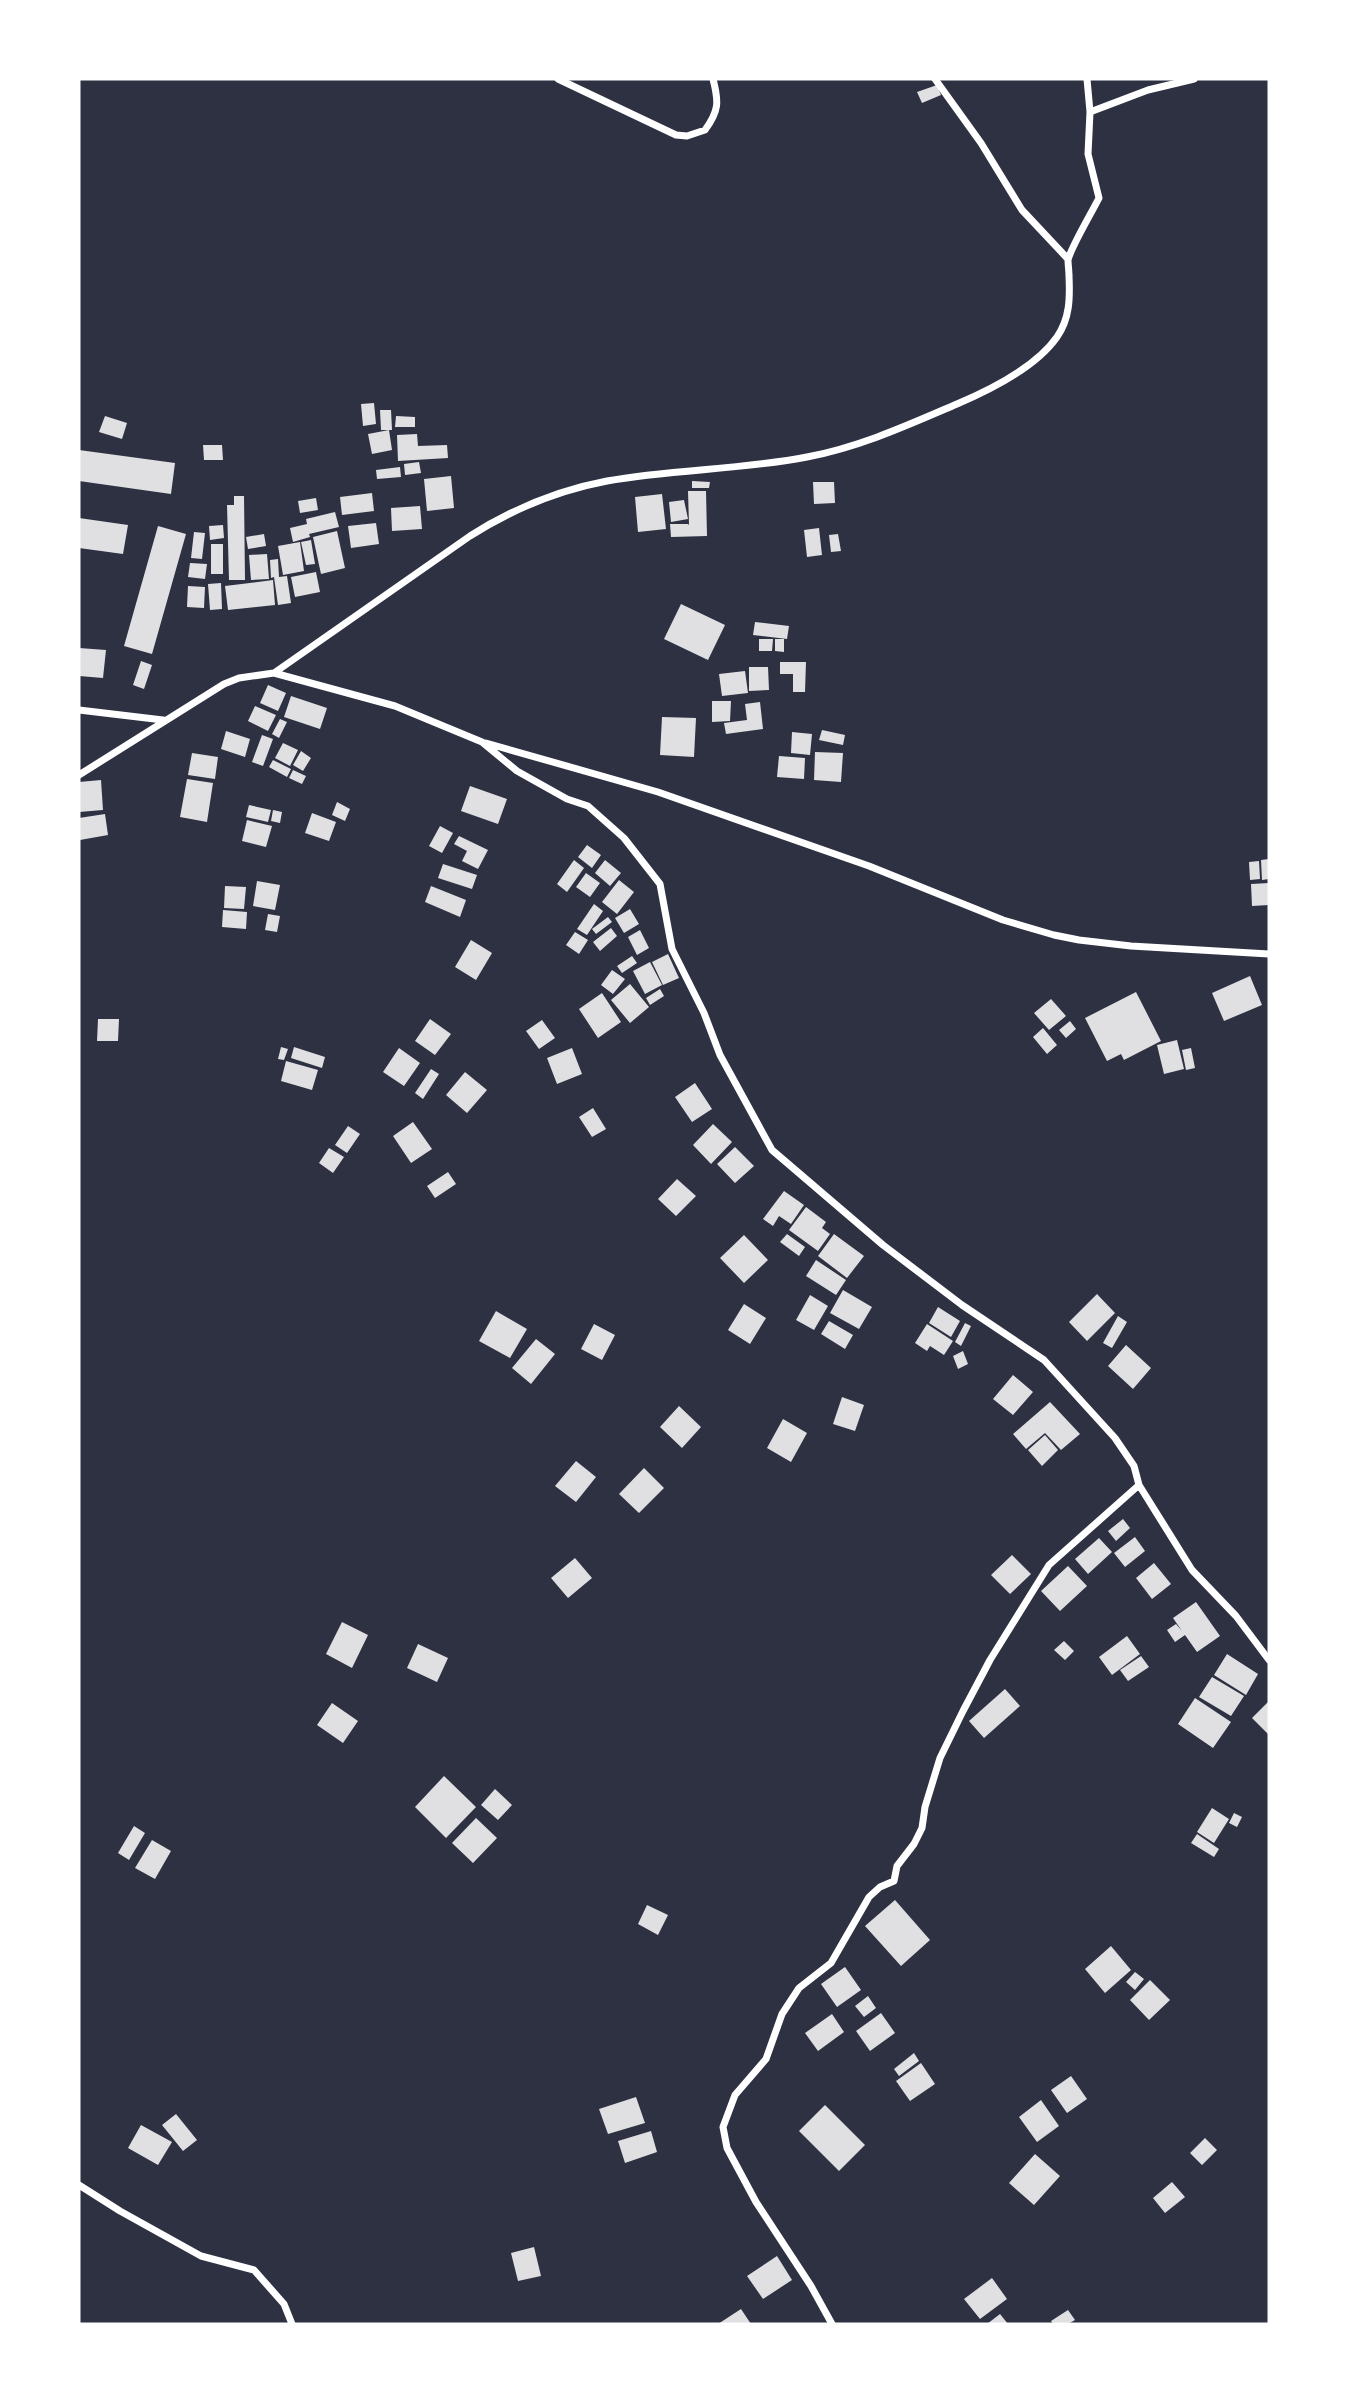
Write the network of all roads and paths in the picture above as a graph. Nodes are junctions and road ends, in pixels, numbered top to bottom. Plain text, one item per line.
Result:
1 (558, 79) edge
2 (713, 79) edge
3 (935, 79) edge
4 (1087, 79) edge
5 (1194, 79) edge
6 (1090, 112) junction
7 (1069, 259) junction
8 (274, 673) junction
9 (79, 710) edge
10 (163, 720) junction
11 (482, 742) junction
12 (79, 775) edge
13 (1269, 954) edge
14 (1139, 1485) junction
15 (1269, 1660) edge
16 (79, 2185) edge
17 (292, 2324) edge
18 (832, 2324) edge

1 - 2 street
3 - 7 street
4 - 6 street
5 - 6 street
6 - 7 street
7 - 8 street
8 - 10 street
8 - 11 street
9 - 10 street
10 - 12 street
11 - 13 street
11 - 14 street
14 - 15 street
14 - 18 street
16 - 17 street

